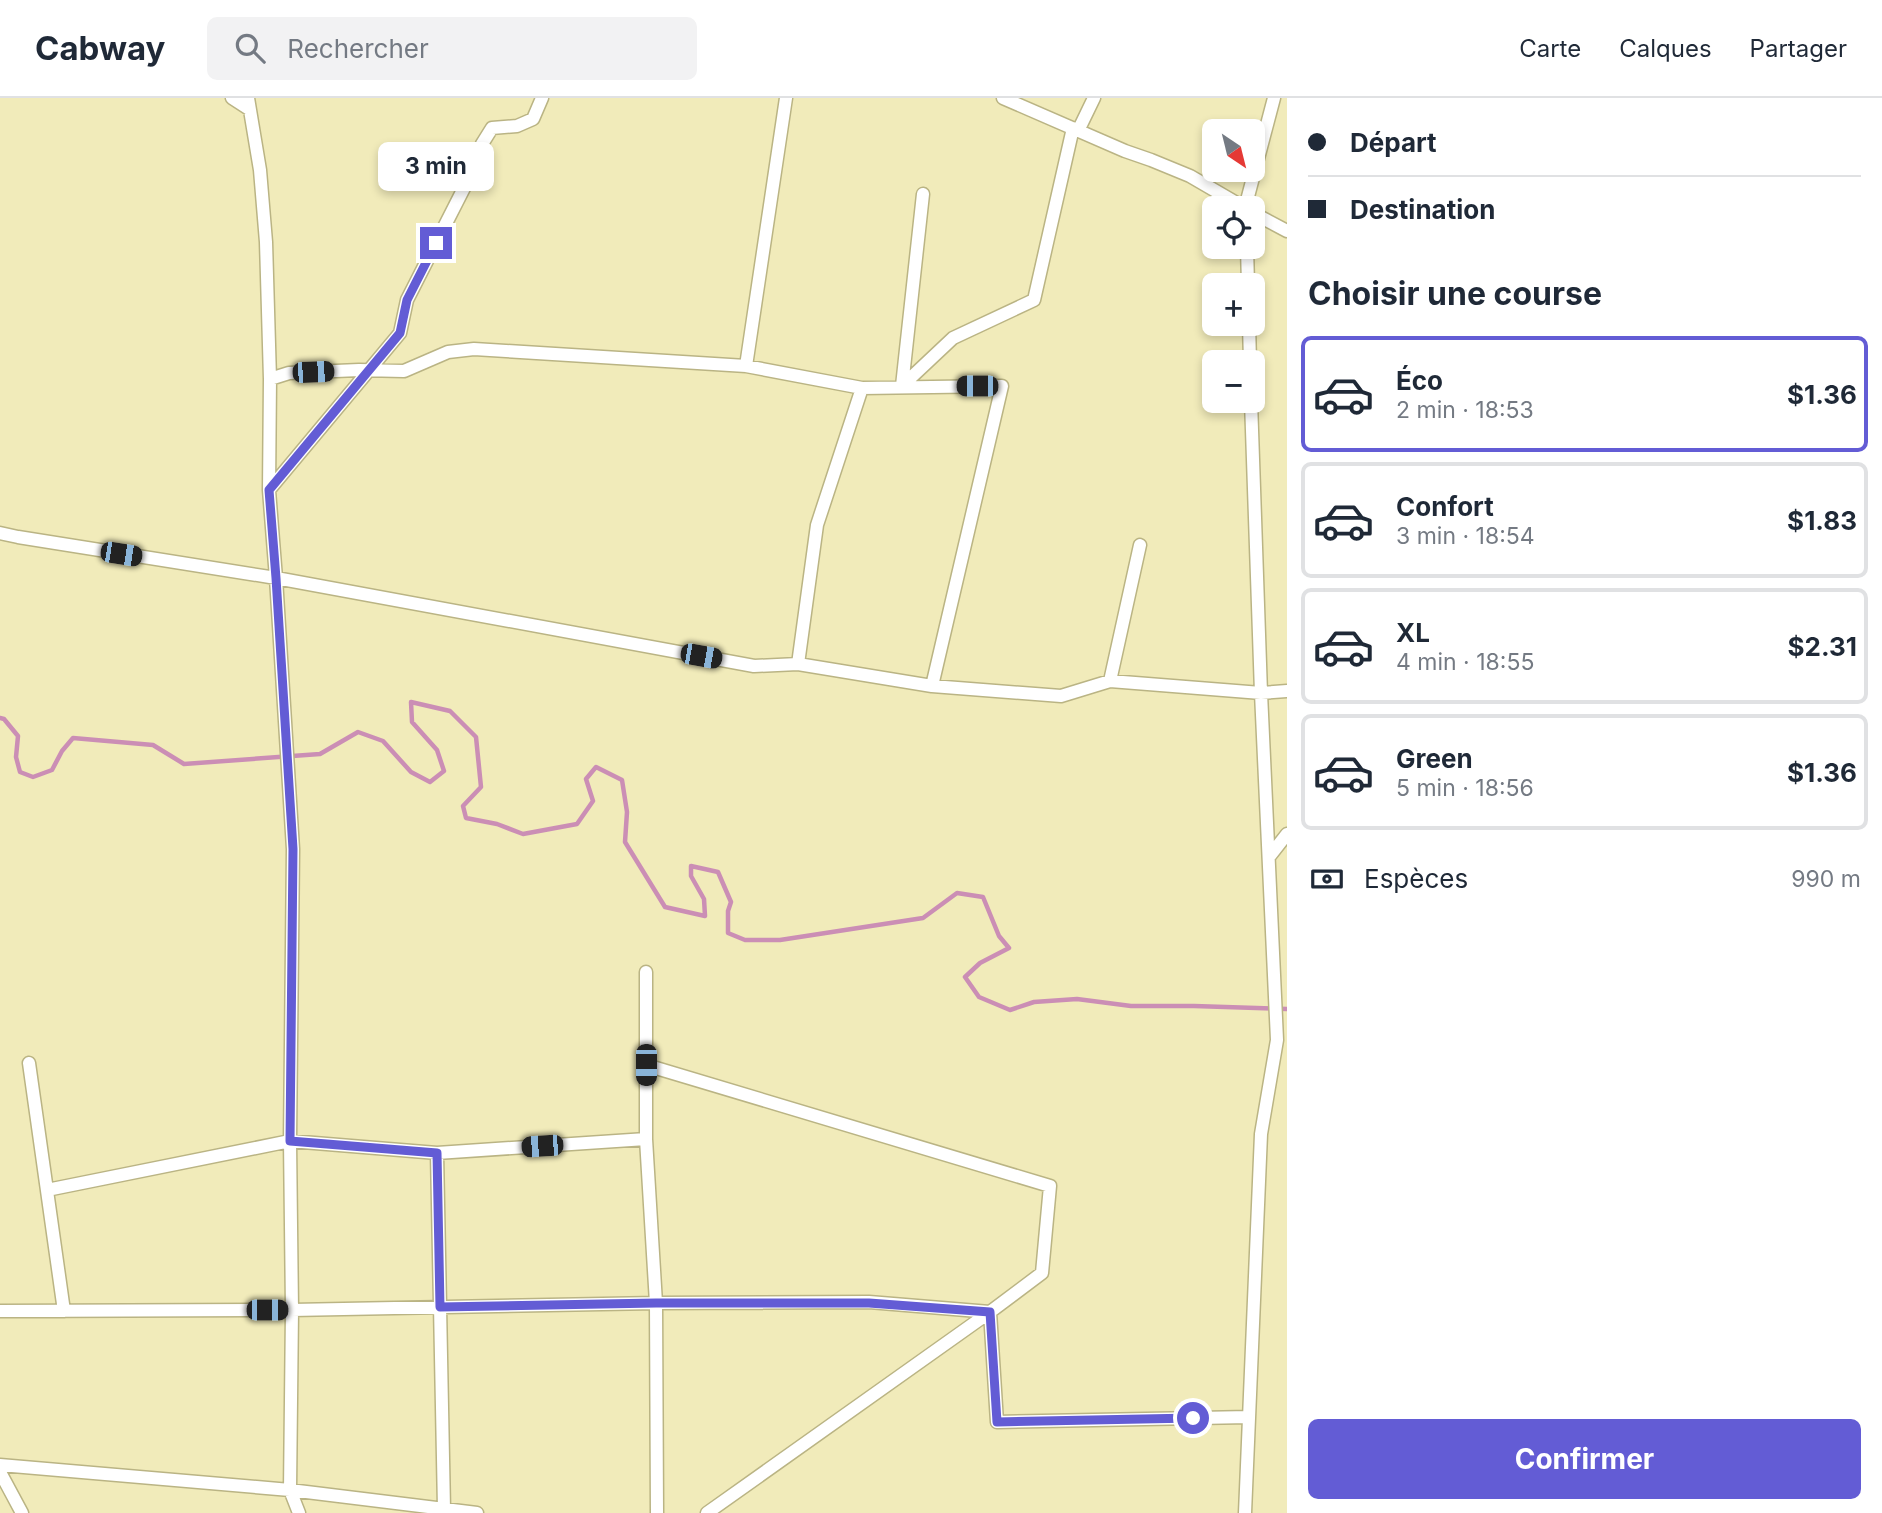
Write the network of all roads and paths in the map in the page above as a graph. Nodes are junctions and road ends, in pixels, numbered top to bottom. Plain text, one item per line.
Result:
1 (232, 98) edge
2 (542, 98) edge
3 (786, 98) edge
4 (1003, 98) edge
5 (1094, 98) edge
6 (1274, 98) edge
7 (249, 103) edge
8 (1076, 129) junction
9 (923, 194) dead end
10 (1224, 196) edge
11 (1248, 196) edge
12 (1265, 219) edge
13 (1287, 231) edge
14 (746, 366) junction
15 (368, 370) junction
16 (270, 379) junction
17 (902, 386) junction
18 (862, 388) junction
19 (1251, 413) edge
20 (269, 490) junction
21 (0, 533) edge
22 (1140, 545) dead end
23 (276, 578) junction
24 (798, 664) junction
25 (1110, 681) junction
26 (932, 686) junction
27 (1287, 691) edge
28 (1261, 692) junction
29 (1287, 834) edge
30 (1269, 857) junction
31 (646, 972) dead end
32 (29, 1063) dead end
33 (646, 1065) junction
34 (646, 1139) junction
35 (290, 1141) junction
36 (437, 1153) junction
37 (47, 1190) junction
38 (656, 1303) junction
39 (440, 1307) junction
40 (292, 1310) junction
41 (0, 1311) edge
42 (64, 1311) junction
43 (990, 1312) junction
44 (1249, 1417) junction
45 (0, 1465) edge
46 (0, 1472) edge
47 (290, 1490) junction
48 (444, 1509) junction
49 (22, 1513) edge
50 (299, 1513) edge
51 (477, 1513) edge
52 (657, 1513) edge
53 (707, 1513) edge
54 (1245, 1513) edge

1 - 7 street
2 - 15 street
3 - 14 street
4 - 8 street
5 - 8 street
6 - 11 street
7 - 16 street
8 - 10 street
8 - 17 street
9 - 17 street
12 - 13 street
14 - 15 street
14 - 18 street
15 - 16 street
15 - 20 street
16 - 20 street
17 - 18 street
17 - 26 street
18 - 24 street
19 - 28 street
20 - 23 street
21 - 23 street
22 - 25 street
23 - 24 street
23 - 35 street
24 - 26 street
25 - 26 street
25 - 28 street
27 - 28 street
28 - 30 street
29 - 30 street
30 - 44 street
31 - 33 street
32 - 37 street
33 - 34 street
33 - 43 street
34 - 36 street
34 - 38 street
35 - 36 street
35 - 37 street
35 - 40 street
36 - 39 street
37 - 42 street
38 - 39 street
38 - 43 street
38 - 52 street
39 - 40 street
39 - 48 street
40 - 42 street
40 - 47 street
41 - 42 street
43 - 44 street
43 - 53 street
44 - 54 street
45 - 47 street
46 - 49 street
47 - 48 street
47 - 50 street
48 - 51 street

